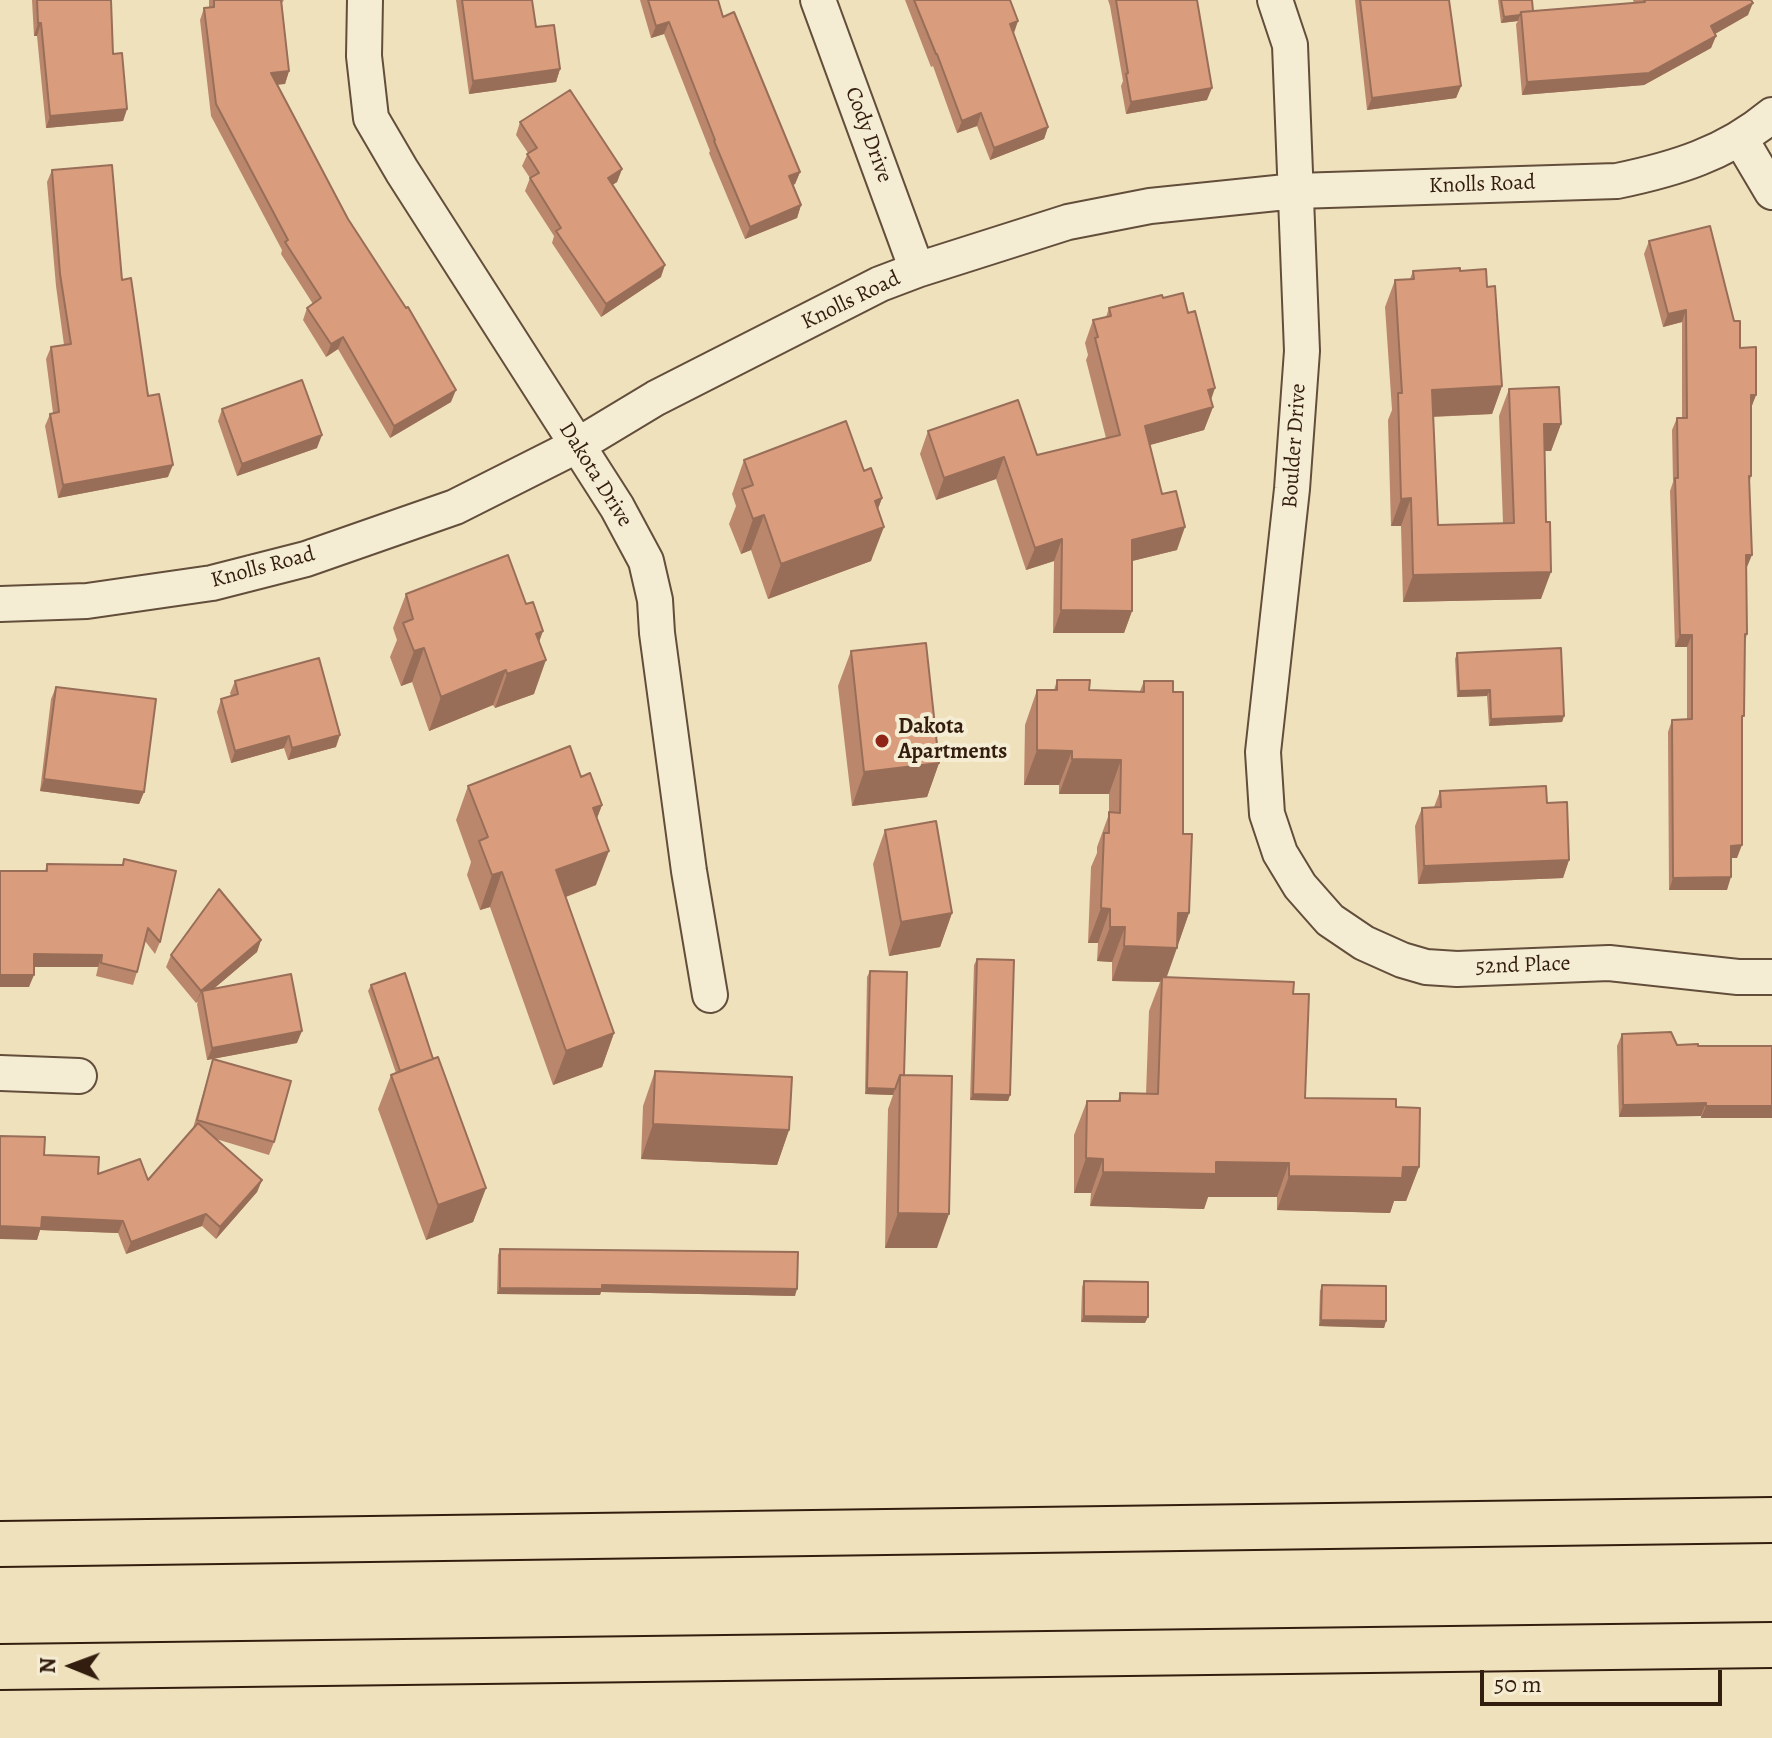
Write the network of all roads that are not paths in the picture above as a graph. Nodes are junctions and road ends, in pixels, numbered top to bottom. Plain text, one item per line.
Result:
1 (365, 0) edge
2 (818, 0) edge
3 (1275, 0) edge
4 (1772, 115) edge
5 (1740, 138) junction
6 (1296, 191) junction
7 (1772, 192) edge
8 (917, 270) junction
9 (578, 445) junction
10 (0, 604) edge
11 (1300, 886) joint
12 (1772, 977) edge
13 (710, 995) dead end
14 (0, 1073) edge
15 (79, 1076) dead end
16 (1772, 1520) edge
17 (0, 1544) edge
18 (1772, 1645) edge
19 (0, 1667) edge

1 - 9 street, Dakota Drive
2 - 8 street, Cody Drive
3 - 6 street, Boulder Drive
4 - 5 street, Knolls Road
5 - 6 street, Knolls Road
5 - 7 street
6 - 8 street, Knolls Road
6 - 11 street, Boulder Drive
8 - 9 street, Knolls Road
9 - 10 street, Knolls Road
9 - 13 street, Dakota Drive
11 - 12 street, 52nd Place
14 - 15 street
16 - 17 highway
18 - 19 highway

